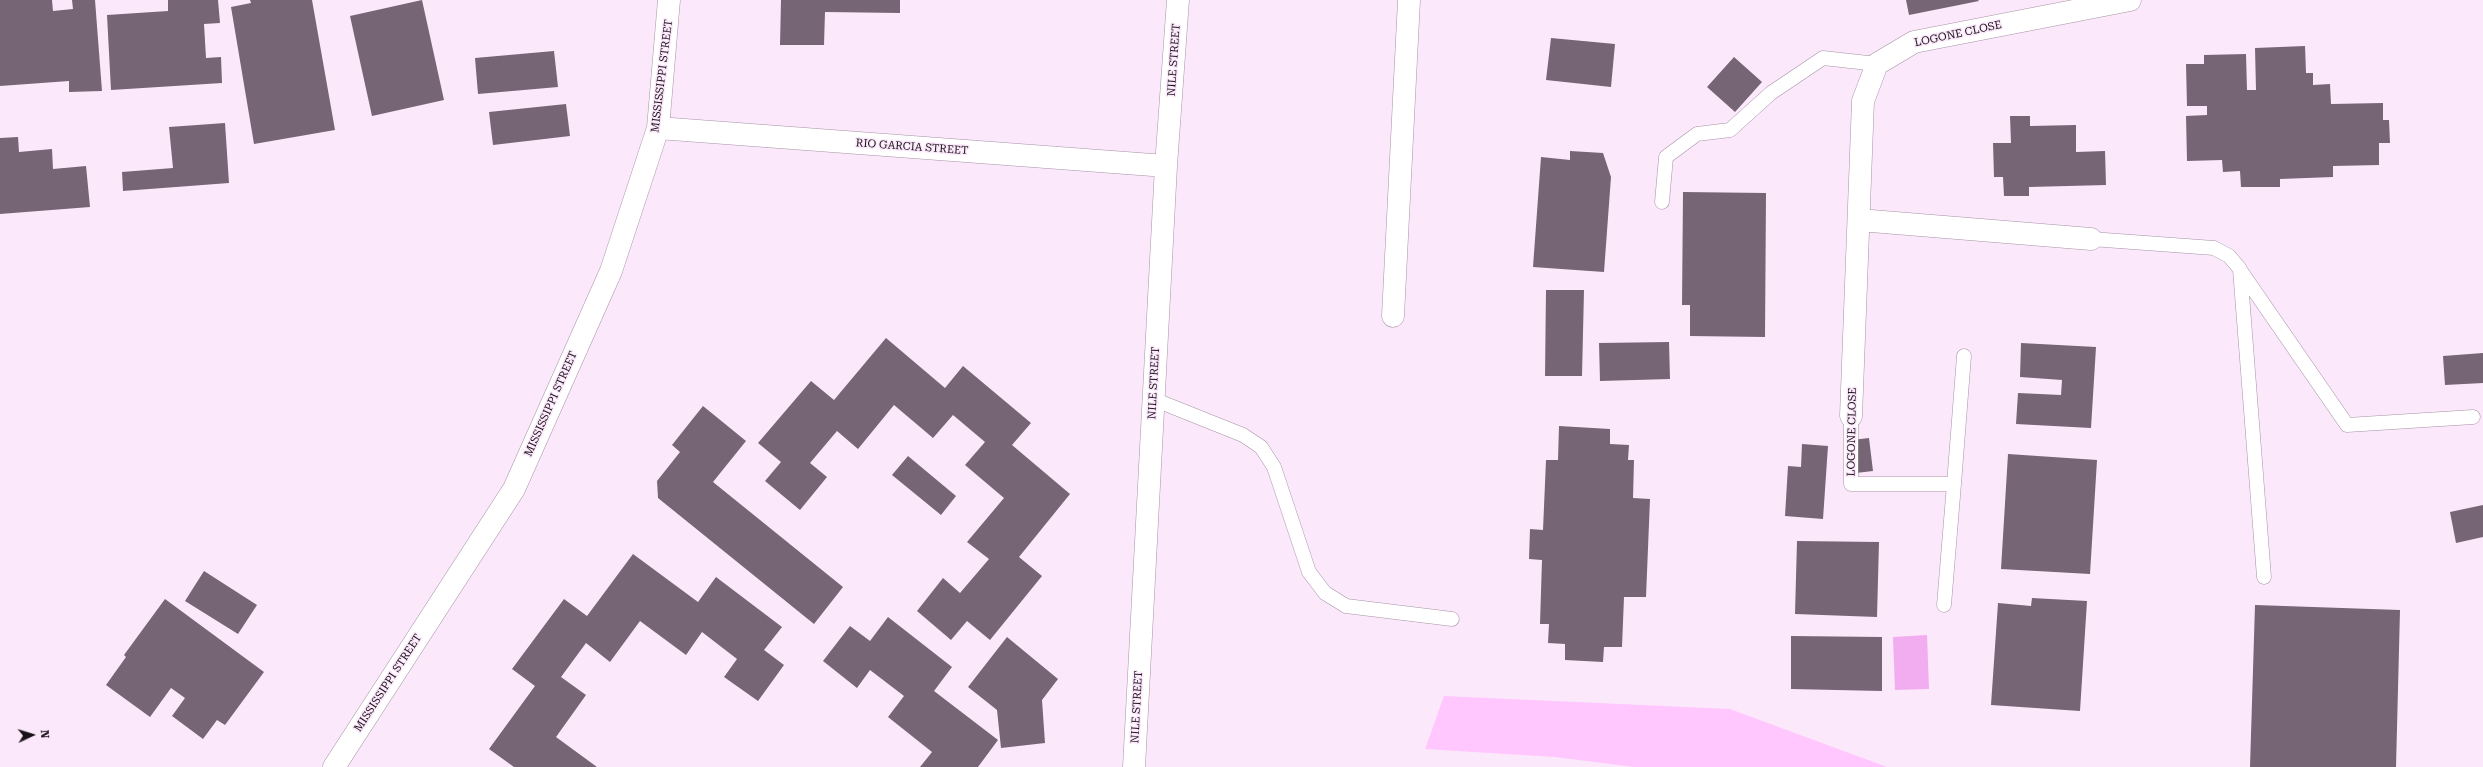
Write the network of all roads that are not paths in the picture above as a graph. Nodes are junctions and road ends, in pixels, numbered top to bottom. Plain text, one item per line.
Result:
1 (669, 0) edge
2 (1178, 0) edge
3 (1409, 0) edge
4 (2130, 0) edge
5 (1877, 64) junction
6 (658, 128) junction
7 (1166, 166) junction
8 (1662, 202) dead end
9 (1859, 220) junction
10 (2092, 239) joint
11 (2240, 269) junction
12 (1393, 316) dead end
13 (1964, 356) dead end
14 (1154, 399) junction
15 (1850, 416) joint
16 (2473, 417) dead end
17 (1954, 484) junction
18 (2264, 577) dead end
19 (1944, 605) dead end
20 (1452, 619) dead end
21 (334, 767) edge
22 (1134, 767) edge

1 - 6 street, MISSISSIPPI STREET
2 - 7 street, NILE STREET
3 - 12 street
4 - 5 street, LOGONE CLOSE
5 - 8 lane
5 - 9 street, LOGONE CLOSE
6 - 7 street, RIO GARCIA STREET
6 - 21 street, MISSISSIPPI STREET
7 - 14 street, NILE STREET
9 - 10 street
9 - 15 street, LOGONE CLOSE
10 - 11 lane
11 - 16 lane
11 - 18 lane
13 - 17 lane
14 - 20 lane
14 - 22 street, NILE STREET
15 - 17 lane, LOGONE CLOSE
17 - 19 lane

